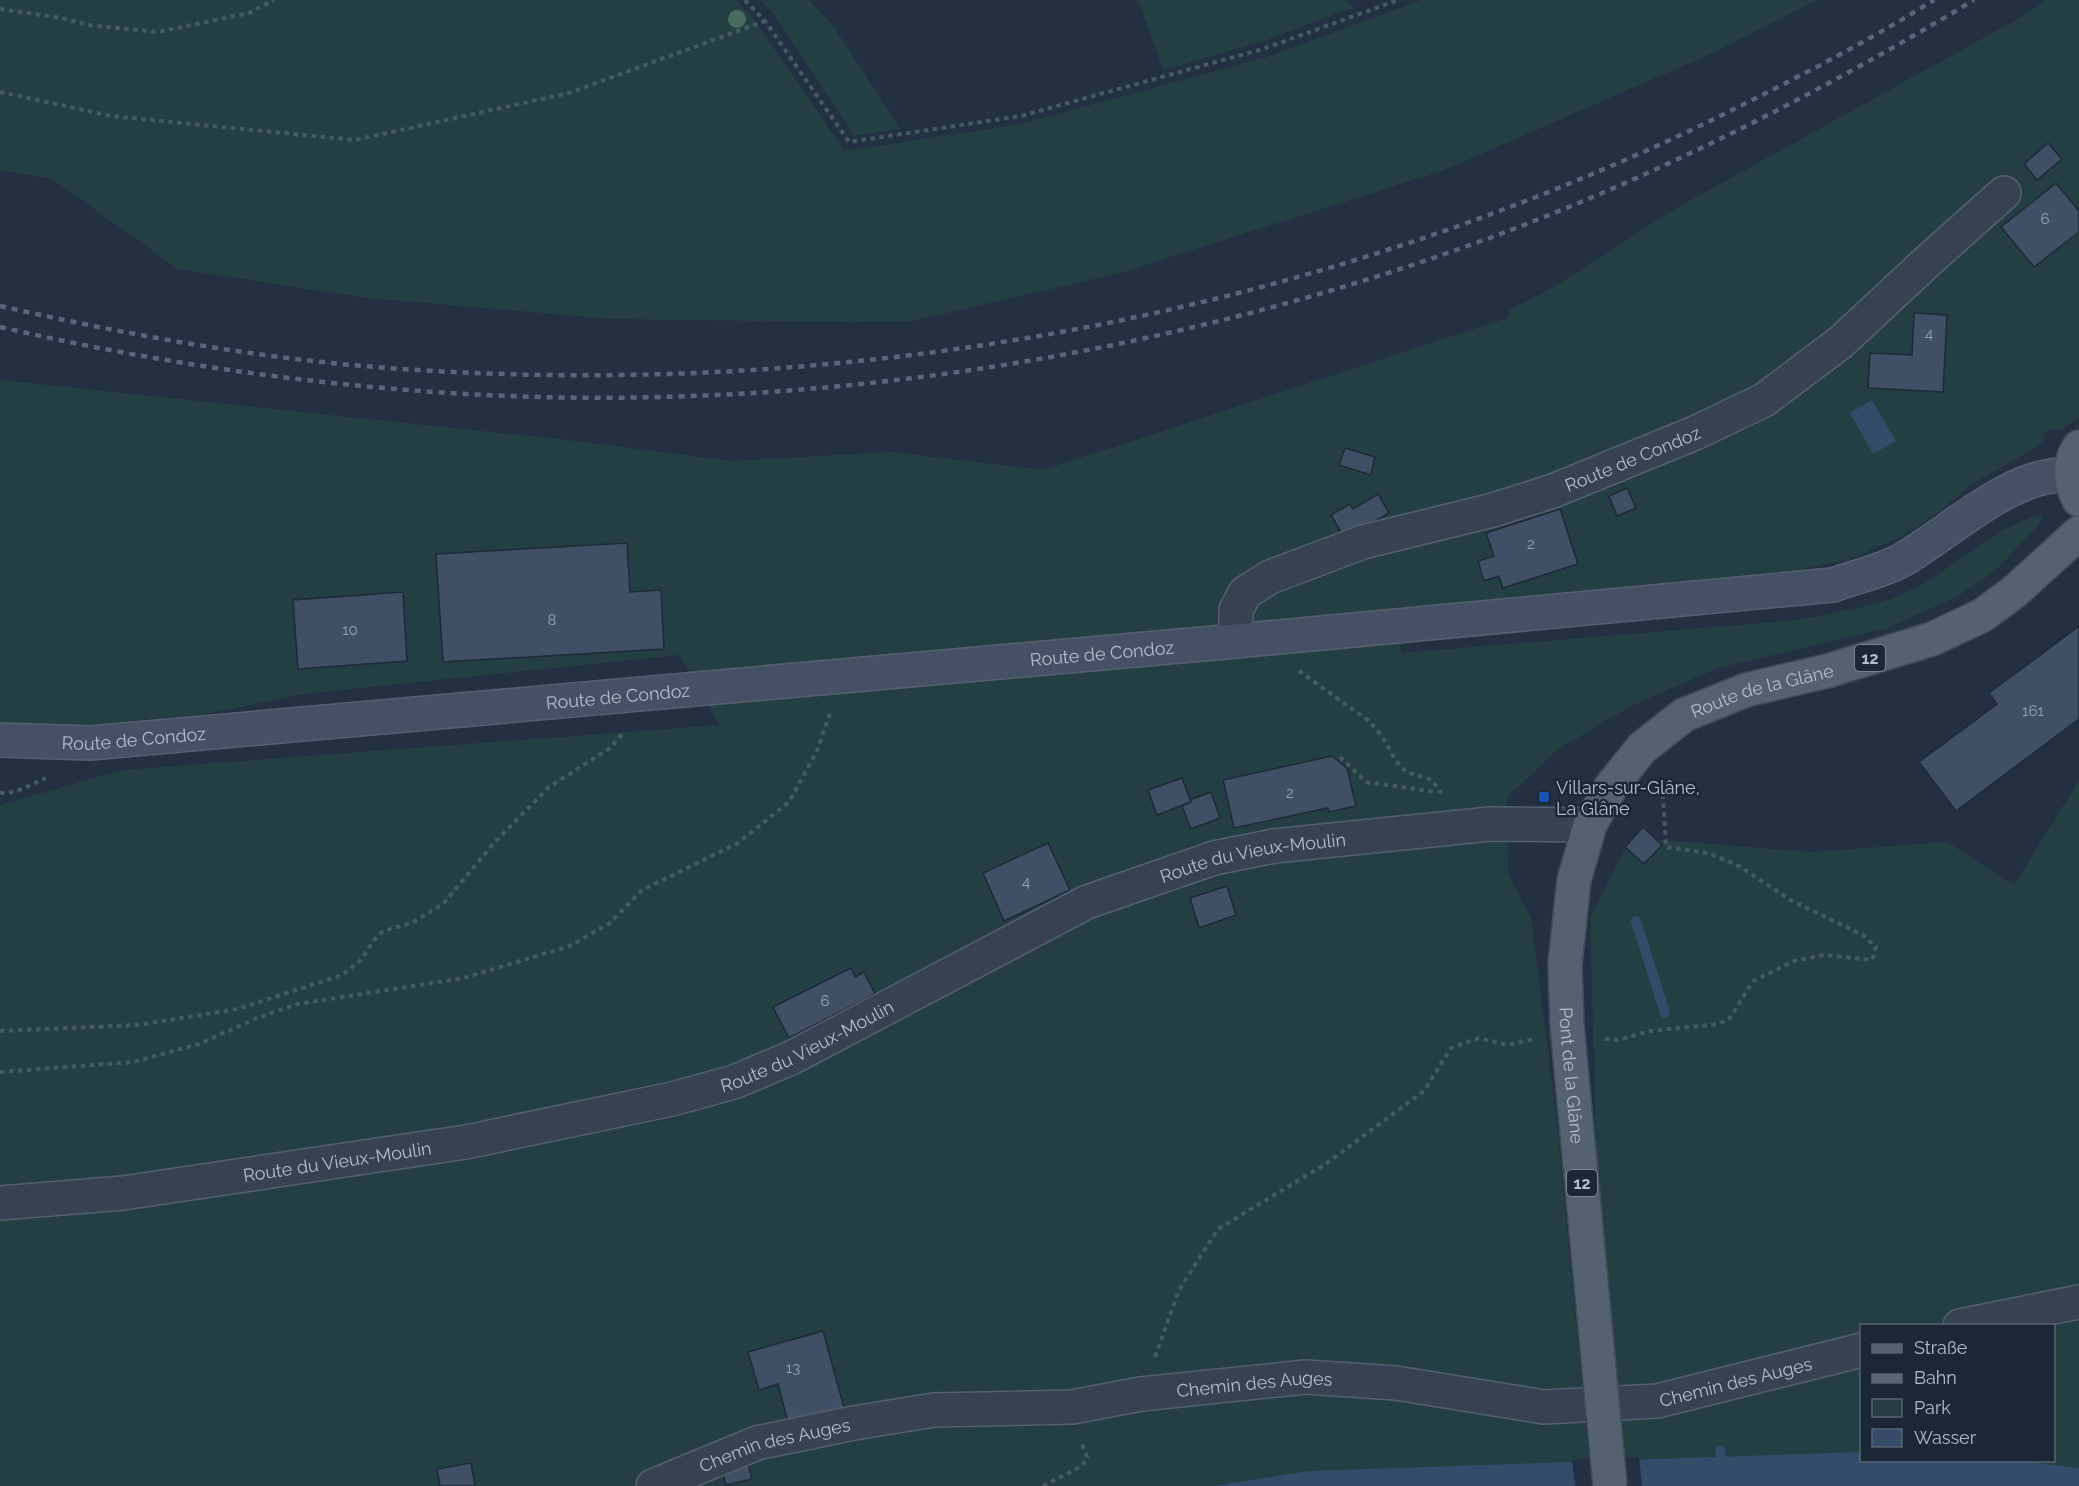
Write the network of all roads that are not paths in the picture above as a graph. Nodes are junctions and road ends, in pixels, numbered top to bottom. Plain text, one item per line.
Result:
1 (2004, 194) dead end
2 (2076, 474) edge
3 (2079, 533) edge
4 (1236, 642) junction
5 (0, 740) edge
6 (1590, 825) junction
7 (1574, 880) joint
8 (0, 1203) edge
9 (2079, 1302) edge
10 (1970, 1324) edge
11 (1860, 1350) edge
12 (652, 1486) edge
13 (1610, 1486) edge

1 - 4 street, Route de Condoz
2 - 4 main road, Route de Condoz
3 - 6 main road, Route de la Glâne / 12
4 - 5 main road, Route de Condoz
6 - 7 main road, Route de la Glâne / 12
6 - 8 street, Route du Vieux-Moulin
7 - 13 main road, Pont de la Glâne / 12, bridge
9 - 10 street
11 - 12 street, Chemin des Auges

